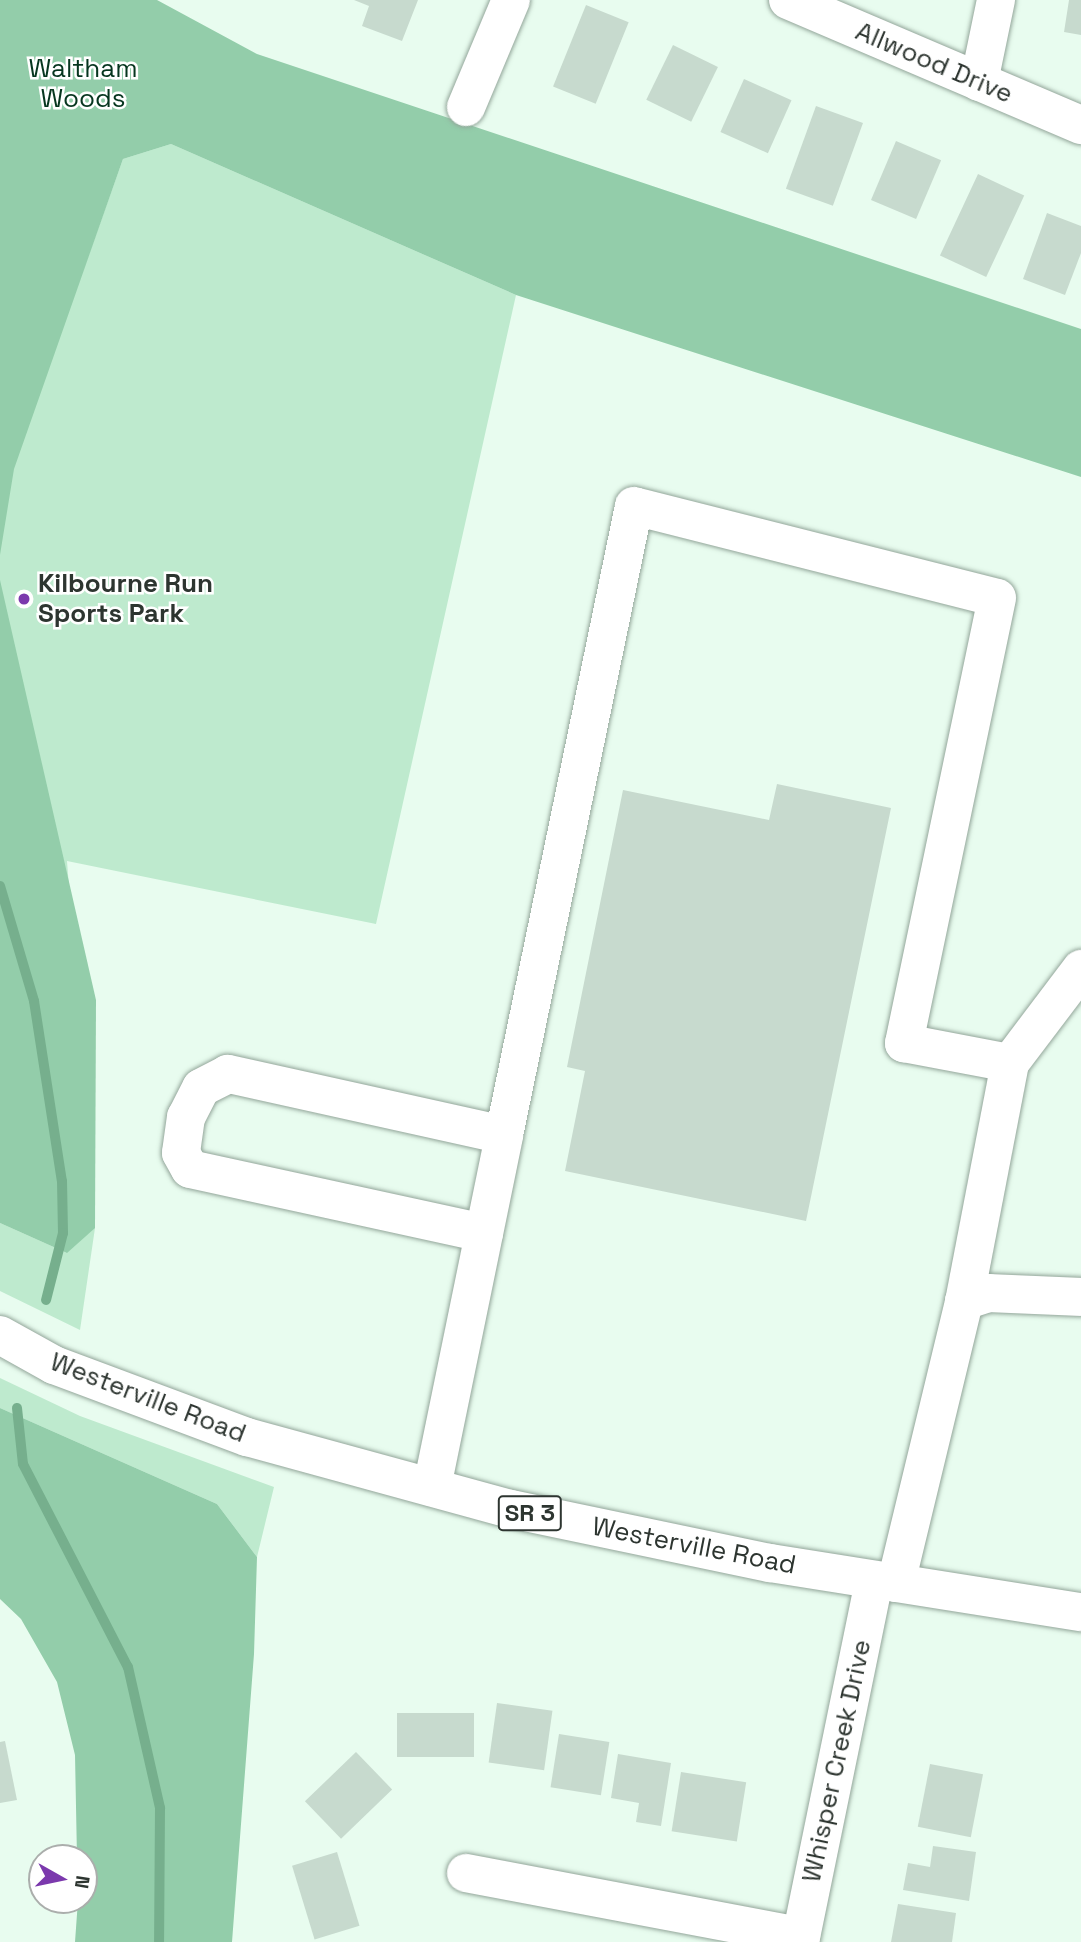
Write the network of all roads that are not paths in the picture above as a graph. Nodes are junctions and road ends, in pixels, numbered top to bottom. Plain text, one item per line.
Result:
1 (512, 0) edge
2 (788, 0) edge
3 (996, 0) edge
4 (979, 82) junction
5 (466, 107) dead end
6 (1081, 125) edge
7 (1081, 969) edge
8 (1010, 1063) junction
9 (504, 1135) junction
10 (484, 1233) junction
11 (1081, 1297) edge
12 (964, 1301) junction
13 (0, 1335) edge
14 (432, 1487) junction
15 (885, 1581) junction
16 (1081, 1612) edge
17 (466, 1873) dead end
18 (800, 1939) edge

1 - 5 street
2 - 4 street, Allwood Drive
3 - 4 street
4 - 6 street, Allwood Drive
7 - 8 street
8 - 9 street
8 - 12 street, Whisper Creek Drive
9 - 10 street
9 - 10 street
10 - 14 street
11 - 12 street
12 - 15 street, Whisper Creek Drive
13 - 14 street, Westerville Road / SR 3
14 - 15 street, Westerville Road / SR 3
15 - 16 street, Westerville Road / SR 3
15 - 18 street, Whisper Creek Drive
17 - 18 street

